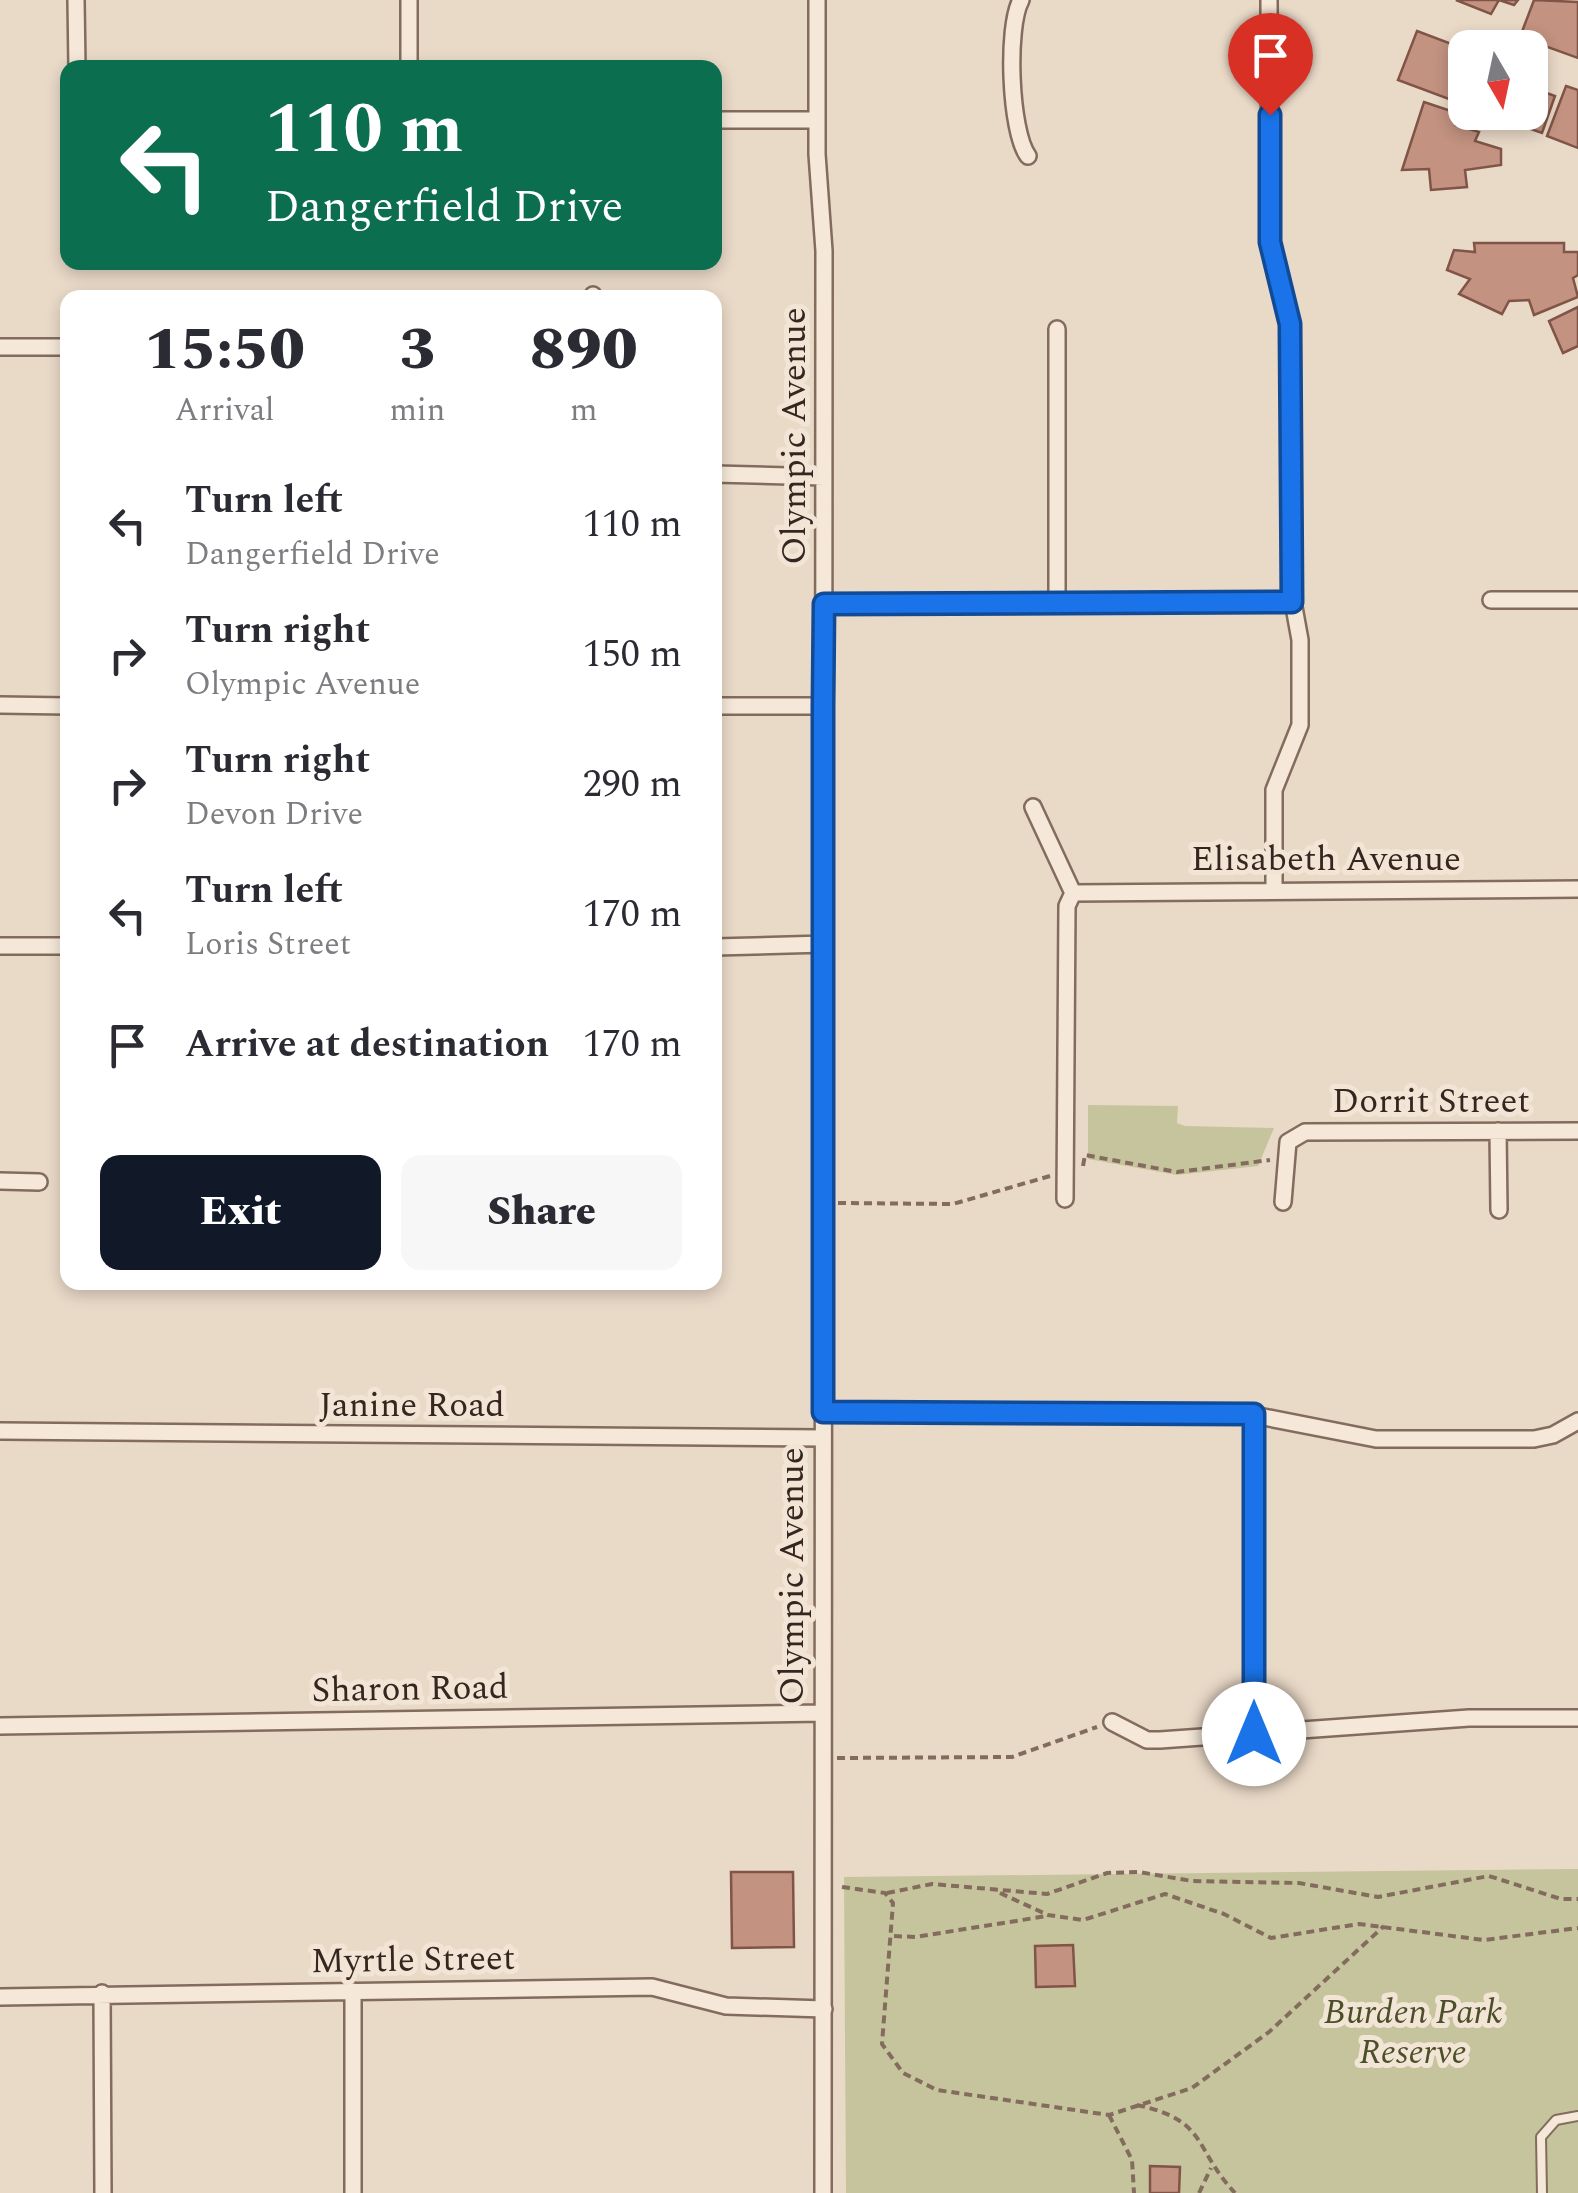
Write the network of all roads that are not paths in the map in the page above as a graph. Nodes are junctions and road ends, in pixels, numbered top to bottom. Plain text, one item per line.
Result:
1 (76, 0) edge
2 (409, 0) edge
3 (817, 0) edge
4 (1021, 0) edge
5 (1269, 0) edge
6 (77, 60) edge
7 (410, 60) edge
8 (722, 120) edge
9 (817, 120) junction
10 (1028, 156) dead end
11 (1057, 329) dead end
12 (0, 347) edge
13 (60, 347) edge
14 (722, 474) edge
15 (824, 476) junction
16 (1491, 600) dead end
17 (1578, 600) edge
18 (1292, 602) junction
19 (1057, 603) junction
20 (824, 604) junction
21 (0, 705) edge
22 (60, 706) edge
23 (722, 706) edge
24 (823, 706) junction
25 (1033, 807) dead end
26 (1274, 888) junction
27 (1578, 889) edge
28 (1074, 893) junction
29 (824, 944) junction
30 (0, 946) edge
31 (60, 946) edge
32 (722, 948) edge
33 (1498, 1130) junction
34 (1578, 1130) edge
35 (0, 1181) edge
36 (39, 1182) dead end
37 (1065, 1199) dead end
38 (1283, 1202) dead end
39 (1498, 1210) dead end
40 (823, 1412) junction
41 (1254, 1414) junction
42 (1578, 1421) edge
43 (0, 1431) edge
44 (823, 1438) junction
45 (822, 1713) junction
46 (1578, 1718) edge
47 (1112, 1722) road end
48 (0, 1726) edge
49 (1254, 1734) junction
50 (353, 1991) junction
51 (102, 1994) junction
52 (0, 1997) edge
53 (824, 2008) junction
54 (1578, 2116) edge
55 (102, 2193) edge
56 (353, 2193) edge
57 (823, 2193) edge
58 (1542, 2193) edge

1 - 6 street
2 - 7 street
3 - 9 street, Olympic Avenue
4 - 10 street
5 - 18 street
8 - 9 street
9 - 15 street, Olympic Avenue
11 - 19 street
12 - 13 street
14 - 15 street
15 - 20 street, Olympic Avenue
16 - 17 street
18 - 19 street
18 - 26 street
19 - 20 street
20 - 24 street, Olympic Avenue
21 - 22 street
23 - 24 street
24 - 29 street, Olympic Avenue
25 - 28 street
26 - 27 street, Elisabeth Avenue
26 - 28 street, Elisabeth Avenue
28 - 37 street
29 - 32 street
29 - 40 street, Olympic Avenue
30 - 31 street
33 - 34 street, Dorrit Street
33 - 38 street, Dorrit Street
33 - 39 street
35 - 36 street
40 - 41 street
40 - 44 street, Olympic Avenue
41 - 42 street
41 - 49 street
43 - 44 street, Janine Road
44 - 45 street, Olympic Avenue
45 - 48 street, Sharon Road
45 - 53 street, Olympic Avenue
46 - 49 street
47 - 49 street
50 - 51 street, Myrtle Street
50 - 53 street, Myrtle Street
50 - 56 street
51 - 52 street, Myrtle Street
51 - 55 street
53 - 57 street, Olympic Avenue
54 - 58 lane

